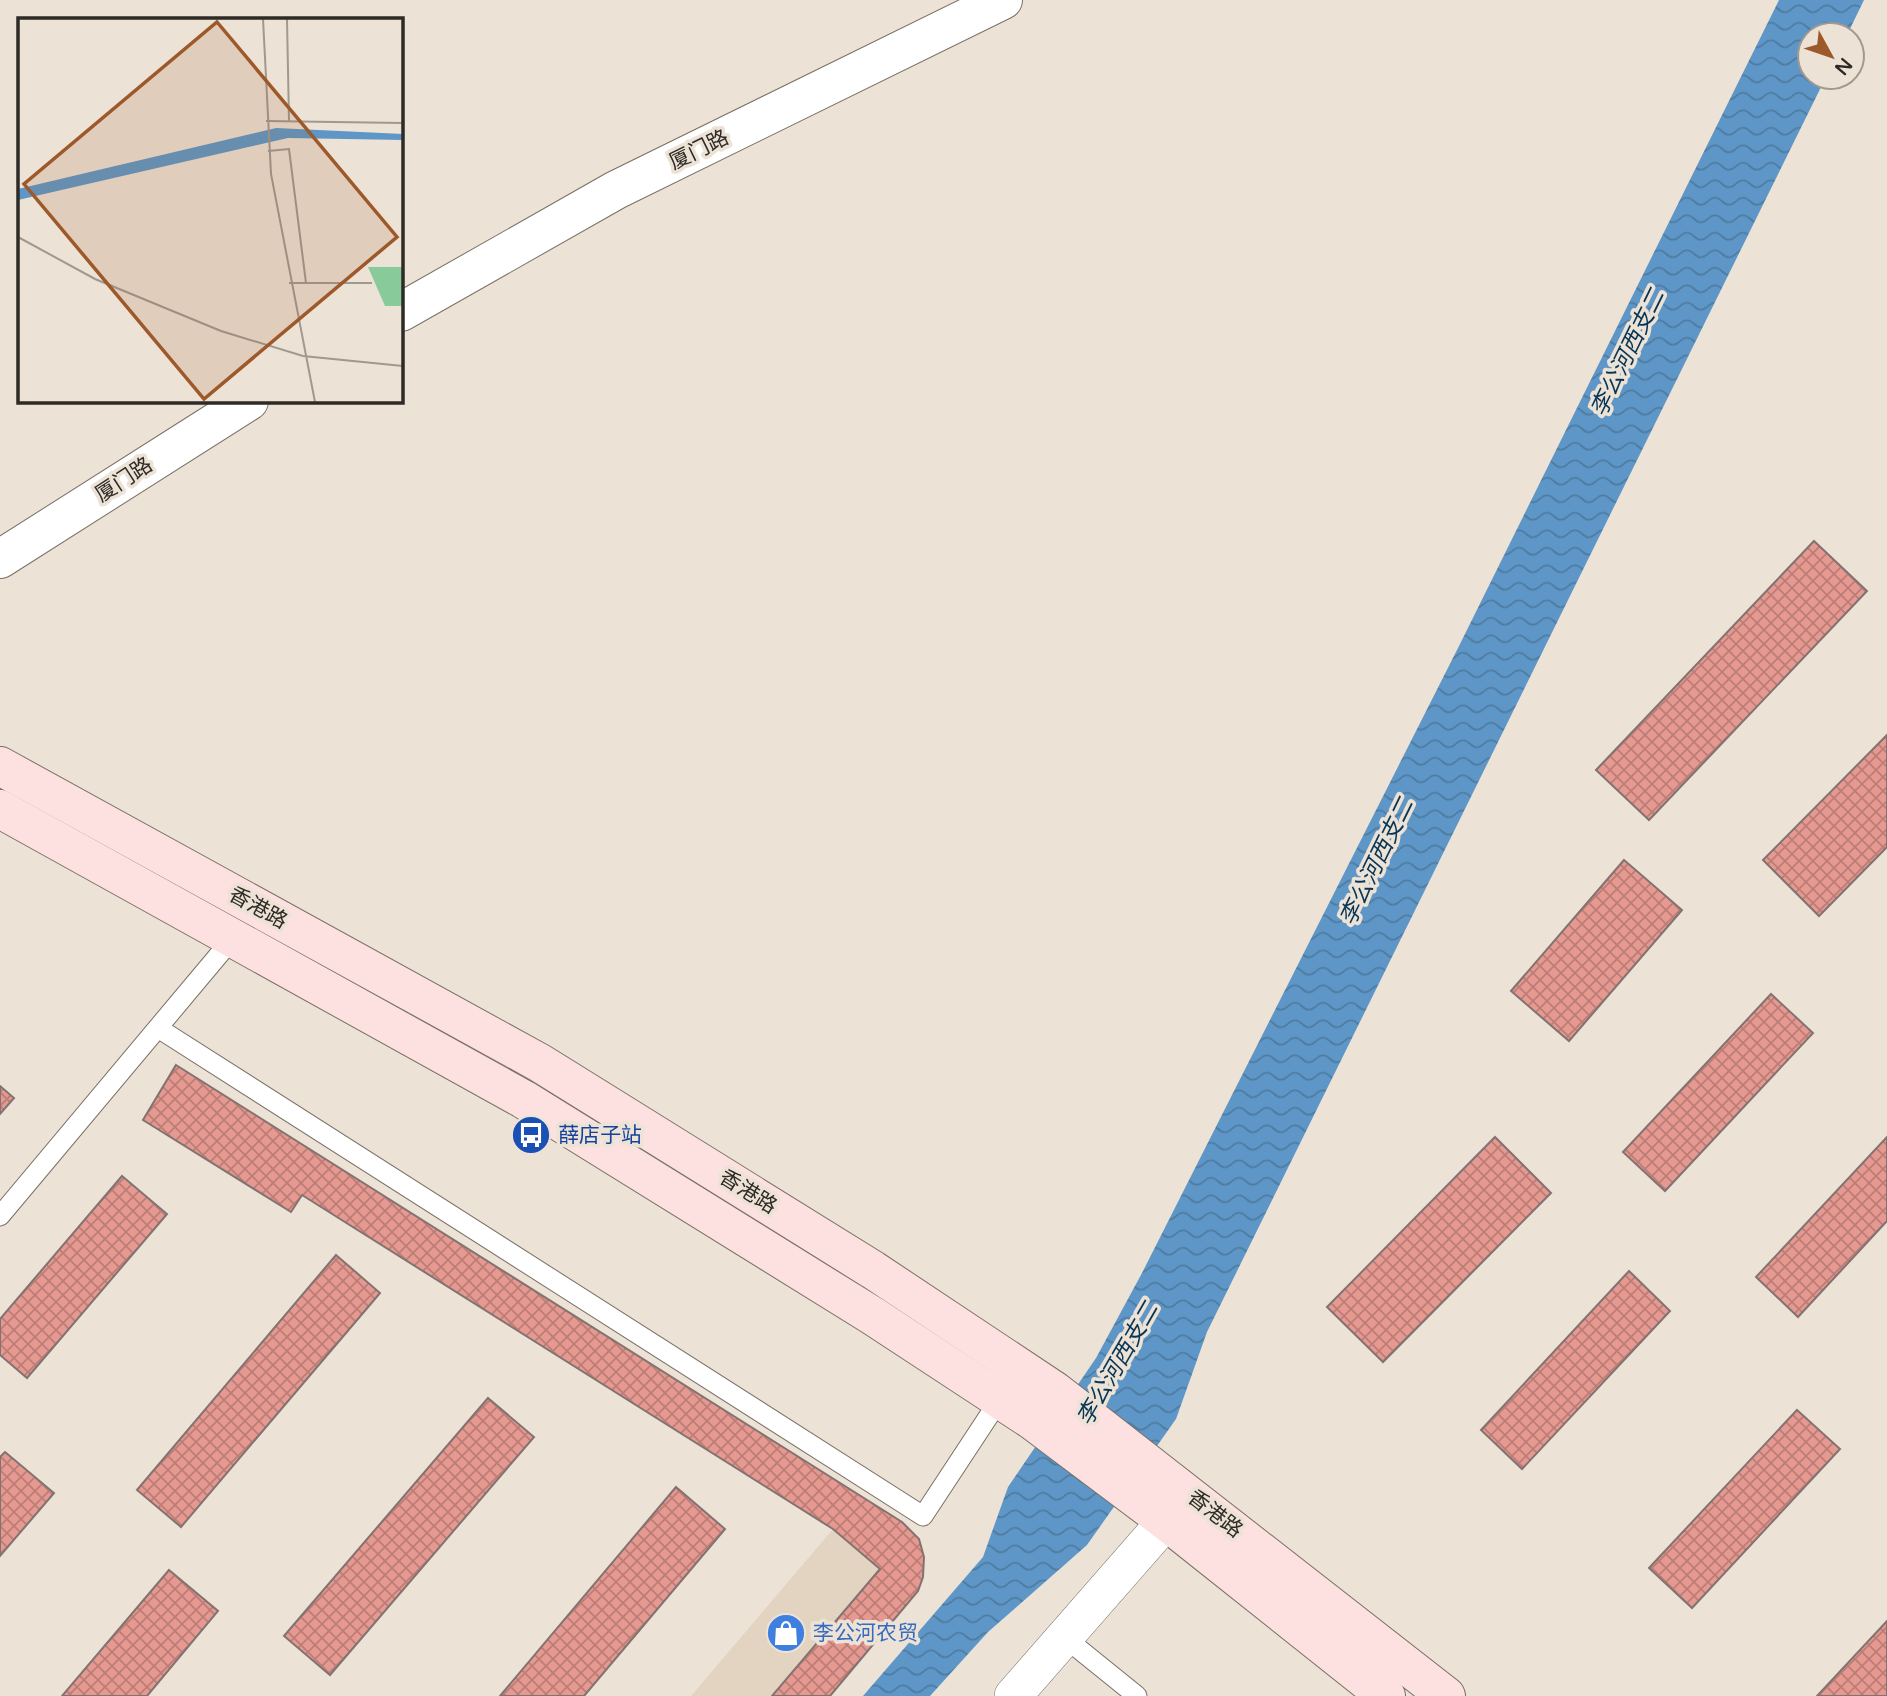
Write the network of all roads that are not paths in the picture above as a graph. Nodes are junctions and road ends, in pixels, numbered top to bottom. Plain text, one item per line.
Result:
1 (1003, 0) edge
2 (402, 311) edge
3 (247, 402) edge
4 (0, 559) edge
5 (0, 766) edge
6 (0, 809) edge
7 (233, 938) junction
8 (158, 1028) junction
9 (0, 1216) edge
10 (1000, 1399) junction
11 (1147, 1484) junction
12 (1166, 1521) junction
13 (1064, 1637) junction
14 (1013, 1696) edge
15 (1137, 1696) edge
16 (1386, 1696) edge
17 (1446, 1696) edge

1 - 2 street, 厦门路
3 - 4 street, 厦门路
5 - 11 main road, 香港路
6 - 7 main road, 香港路
7 - 8 lane
7 - 10 main road, 香港路
8 - 9 lane
8 - 10 lane
10 - 11 main road, 香港路
11 - 12 main road, 香港路
11 - 17 main road, 香港路
12 - 13 street
12 - 16 main road, 香港路
13 - 14 street
13 - 15 lane

